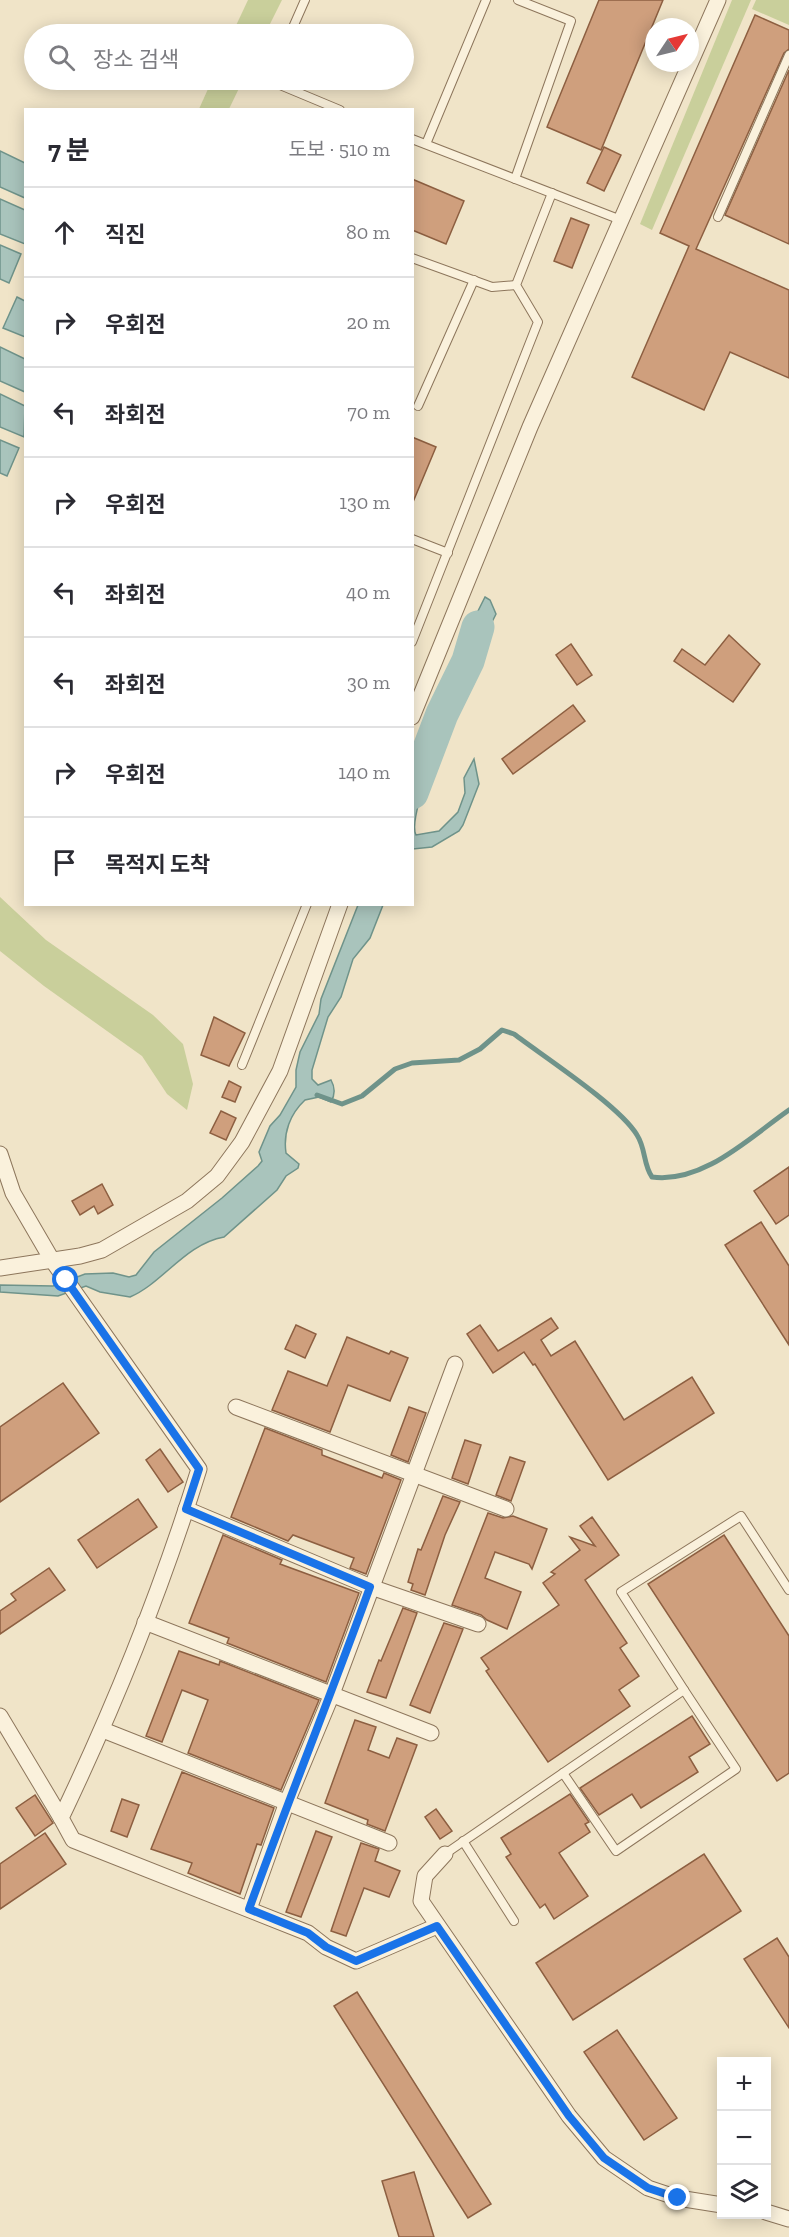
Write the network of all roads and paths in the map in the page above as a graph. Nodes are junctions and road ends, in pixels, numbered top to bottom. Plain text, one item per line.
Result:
1 (305, 0) edge
2 (486, 0) edge
3 (518, 0) edge
4 (718, 0) edge
5 (294, 24) edge
6 (789, 55) edge
7 (292, 90) edge
8 (335, 108) edge
9 (414, 140) edge
10 (426, 144) junction
11 (515, 179) junction
12 (552, 193) junction
13 (718, 217) dead end
14 (621, 220) junction
15 (414, 259) edge
16 (474, 280) junction
17 (516, 285) junction
18 (418, 406) dead end
19 (414, 540) edge
20 (448, 553) junction
21 (414, 637) edge
22 (414, 712) edge
23 (306, 906) edge
24 (339, 906) edge
25 (242, 1065) dead end
26 (0, 1154) edge
27 (52, 1260) junction
28 (0, 1268) edge
29 (455, 1364) dead end
30 (236, 1407) dead end
31 (412, 1475) junction
32 (186, 1509) junction
33 (506, 1509) dead end
34 (370, 1587) junction
35 (789, 1590) edge
36 (145, 1622) junction
37 (478, 1624) dead end
38 (684, 1690) junction
39 (332, 1694) junction
40 (0, 1716) edge
41 (103, 1730) junction
42 (431, 1733) dead end
43 (563, 1773) junction
44 (287, 1802) junction
45 (61, 1818) junction
46 (463, 1841) junction
47 (389, 1843) dead end
48 (445, 1854) joint
49 (249, 1909) junction
50 (514, 1921) dead end
51 (437, 1926) junction
52 (717, 2204) edge
53 (771, 2214) edge
54 (789, 2219) edge

1 - 5 lane
2 - 10 lane
3 - 11 lane
4 - 14 street
6 - 13 lane
7 - 8 lane
9 - 10 lane
10 - 11 lane
11 - 12 lane
12 - 14 lane
12 - 17 lane
14 - 22 street
15 - 16 lane
16 - 17 lane
16 - 18 lane
17 - 20 lane
19 - 20 lane
20 - 21 lane
23 - 25 lane
24 - 27 street
26 - 27 street
27 - 28 street
27 - 32 street
29 - 31 street
30 - 31 street
31 - 33 street
31 - 34 street
32 - 34 street
32 - 36 street
34 - 37 street
34 - 39 street
35 - 38 lane
36 - 39 street
36 - 41 street
38 - 43 lane
38 - 43 lane
39 - 42 street
39 - 44 street
40 - 45 street
41 - 44 street
41 - 45 street
43 - 46 lane
44 - 47 street
44 - 49 street
45 - 49 street
46 - 48 lane
46 - 50 lane
48 - 51 street
49 - 51 street
51 - 52 street
53 - 54 street

